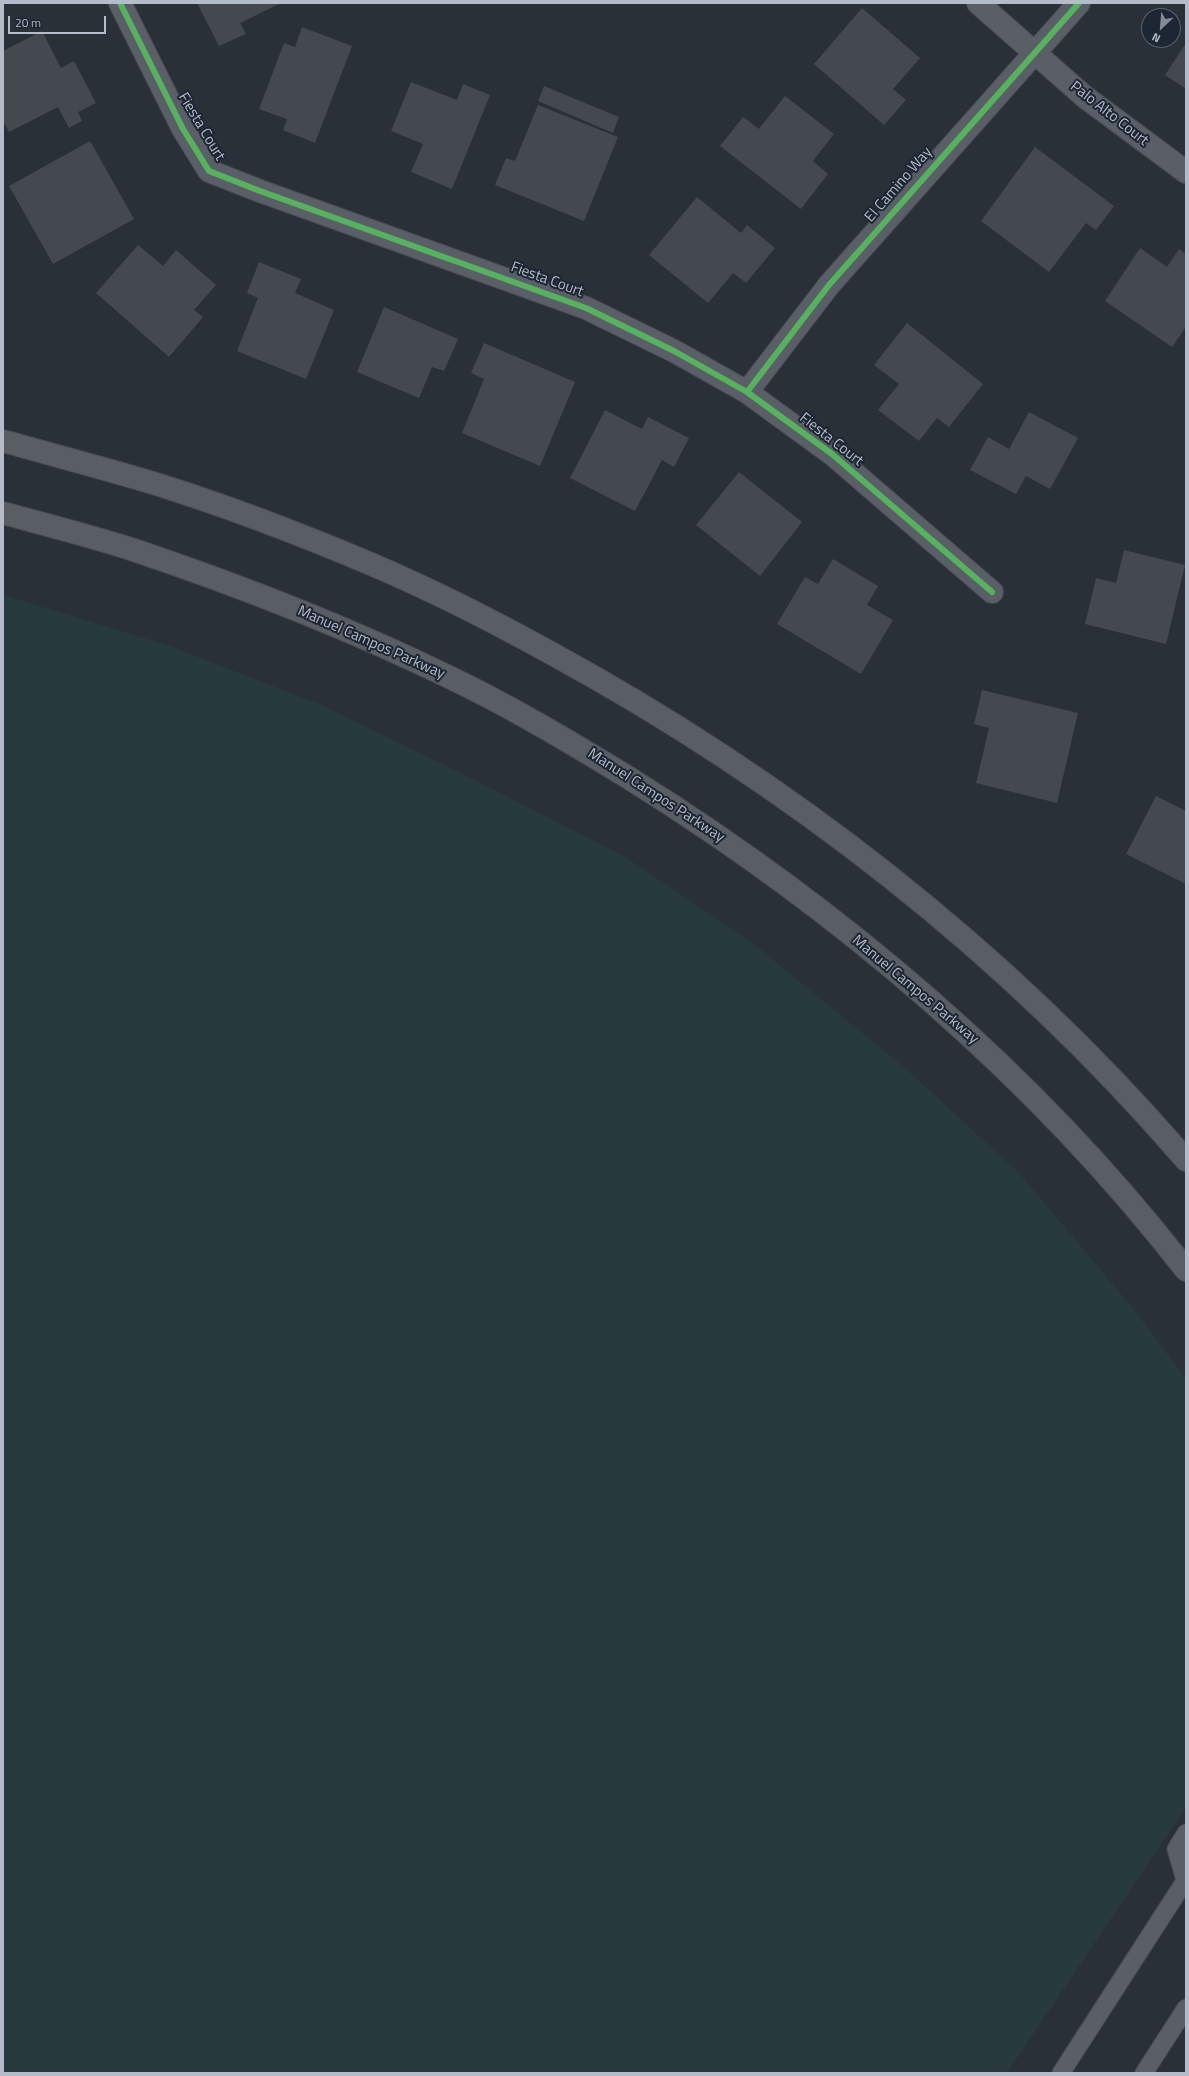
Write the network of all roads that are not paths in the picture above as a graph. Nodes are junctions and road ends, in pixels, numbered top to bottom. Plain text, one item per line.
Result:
1 (120, 3) edge
2 (978, 3) edge
3 (1079, 3) edge
4 (1034, 53) junction
5 (1186, 172) edge
6 (747, 392) junction
7 (3, 441) edge
8 (3, 513) edge
9 (992, 592) dead end
10 (1186, 1160) edge
11 (1186, 1270) edge
12 (1186, 1834) edge
13 (1186, 1882) edge
14 (1186, 2008) edge
15 (1061, 2073) edge
16 (1144, 2073) edge

1 - 6 street, Fiesta Court
2 - 4 street, Palo Alto Court
3 - 4 street, El Camino Way
4 - 5 street, Palo Alto Court
4 - 6 street, El Camino Way
6 - 9 street, Fiesta Court
7 - 10 main road
8 - 11 main road, Manuel Campos Parkway
12 - 13 lane
13 - 15 lane
14 - 16 lane

